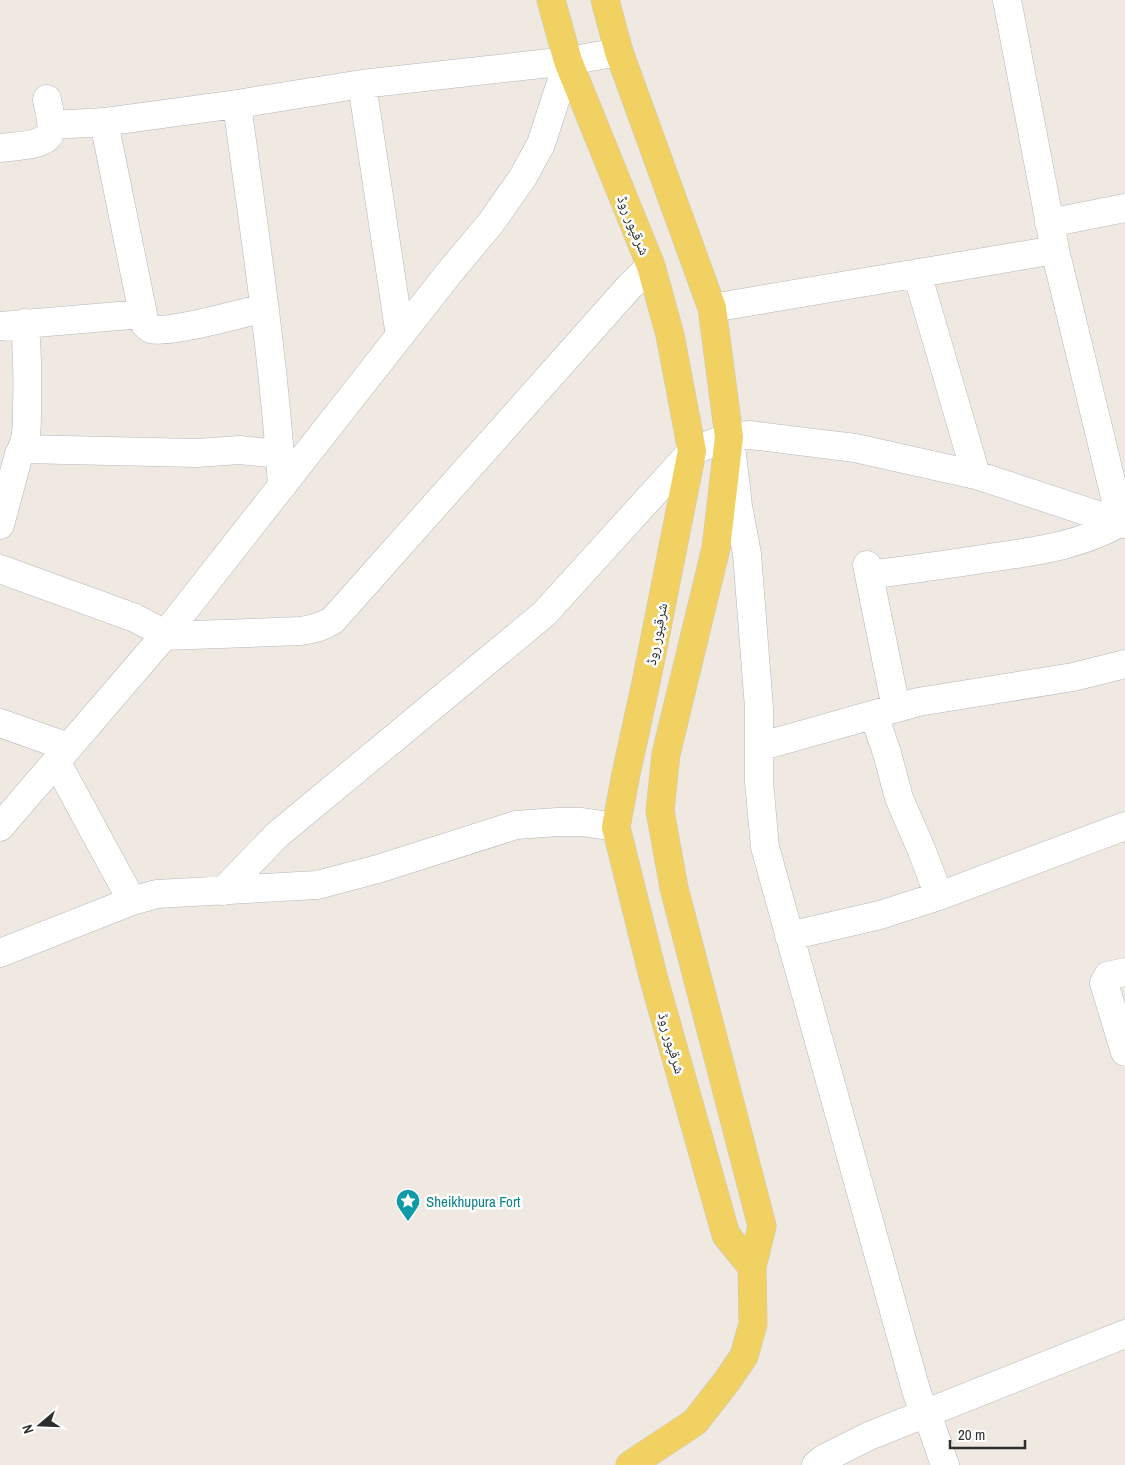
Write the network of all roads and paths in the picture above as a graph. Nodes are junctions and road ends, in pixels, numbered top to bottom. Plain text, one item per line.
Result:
1 (551, 0) edge
2 (605, 0) edge
3 (1007, 0) edge
4 (619, 52) junction
5 (568, 61) junction
6 (362, 84) junction
7 (237, 104) junction
8 (104, 122) junction
9 (0, 148) edge
10 (1125, 208) edge
11 (1049, 223) junction
12 (1054, 250) junction
13 (650, 266) junction
14 (918, 273) junction
15 (264, 308) junction
16 (712, 308) junction
17 (142, 314) junction
18 (13, 325) edge
19 (400, 336) junction
20 (729, 437) junction
21 (22, 449) junction
22 (692, 451) junction
23 (280, 454) junction
24 (976, 475) junction
25 (282, 486) junction
26 (1123, 523) edge
27 (0, 525) edge
28 (0, 569) edge
29 (164, 636) junction
30 (1125, 664) edge
31 (885, 712) junction
32 (0, 723) edge
33 (759, 747) junction
34 (62, 754) junction
35 (1125, 826) edge
36 (0, 827) edge
37 (616, 827) junction
38 (223, 891) junction
39 (939, 896) junction
40 (132, 901) junction
41 (790, 936) junction
42 (0, 953) edge
43 (1125, 972) edge
44 (1125, 1052) edge
45 (752, 1267) junction
46 (1125, 1334) edge
47 (926, 1413) junction
48 (630, 1465) edge
49 (816, 1465) edge
50 (945, 1465) edge

1 - 5 main road, شرقپور روڈ
2 - 4 main road
3 - 11 street
4 - 5 street
4 - 16 main road
5 - 6 street
5 - 13 main road, شرقپور روڈ
5 - 19 street
6 - 7 street
6 - 19 street
7 - 8 street
7 - 15 street
8 - 9 street
8 - 17 street
10 - 11 street
11 - 12 street
12 - 14 street
12 - 26 street
13 - 22 main road, شرقپور روڈ
13 - 29 street
14 - 16 street
14 - 24 street
15 - 17 street
15 - 23 street
16 - 20 main road
17 - 18 street
18 - 21 street
19 - 25 street
20 - 22 street
20 - 24 street
20 - 33 street
20 - 45 main road
21 - 23 street
21 - 27 street
22 - 37 main road, شرقپور روڈ
22 - 38 street
23 - 25 street
24 - 26 street
25 - 29 street
26 - 31 street
28 - 29 street
29 - 34 street
30 - 31 street
31 - 33 street
31 - 39 street
32 - 34 street
33 - 41 street
34 - 36 street
34 - 40 street
35 - 39 street
37 - 38 street
37 - 45 main road, شرقپور روڈ
38 - 40 street
39 - 41 street
40 - 42 street
41 - 47 street
43 - 44 street
45 - 48 main road
46 - 47 street
47 - 49 street
47 - 50 street

